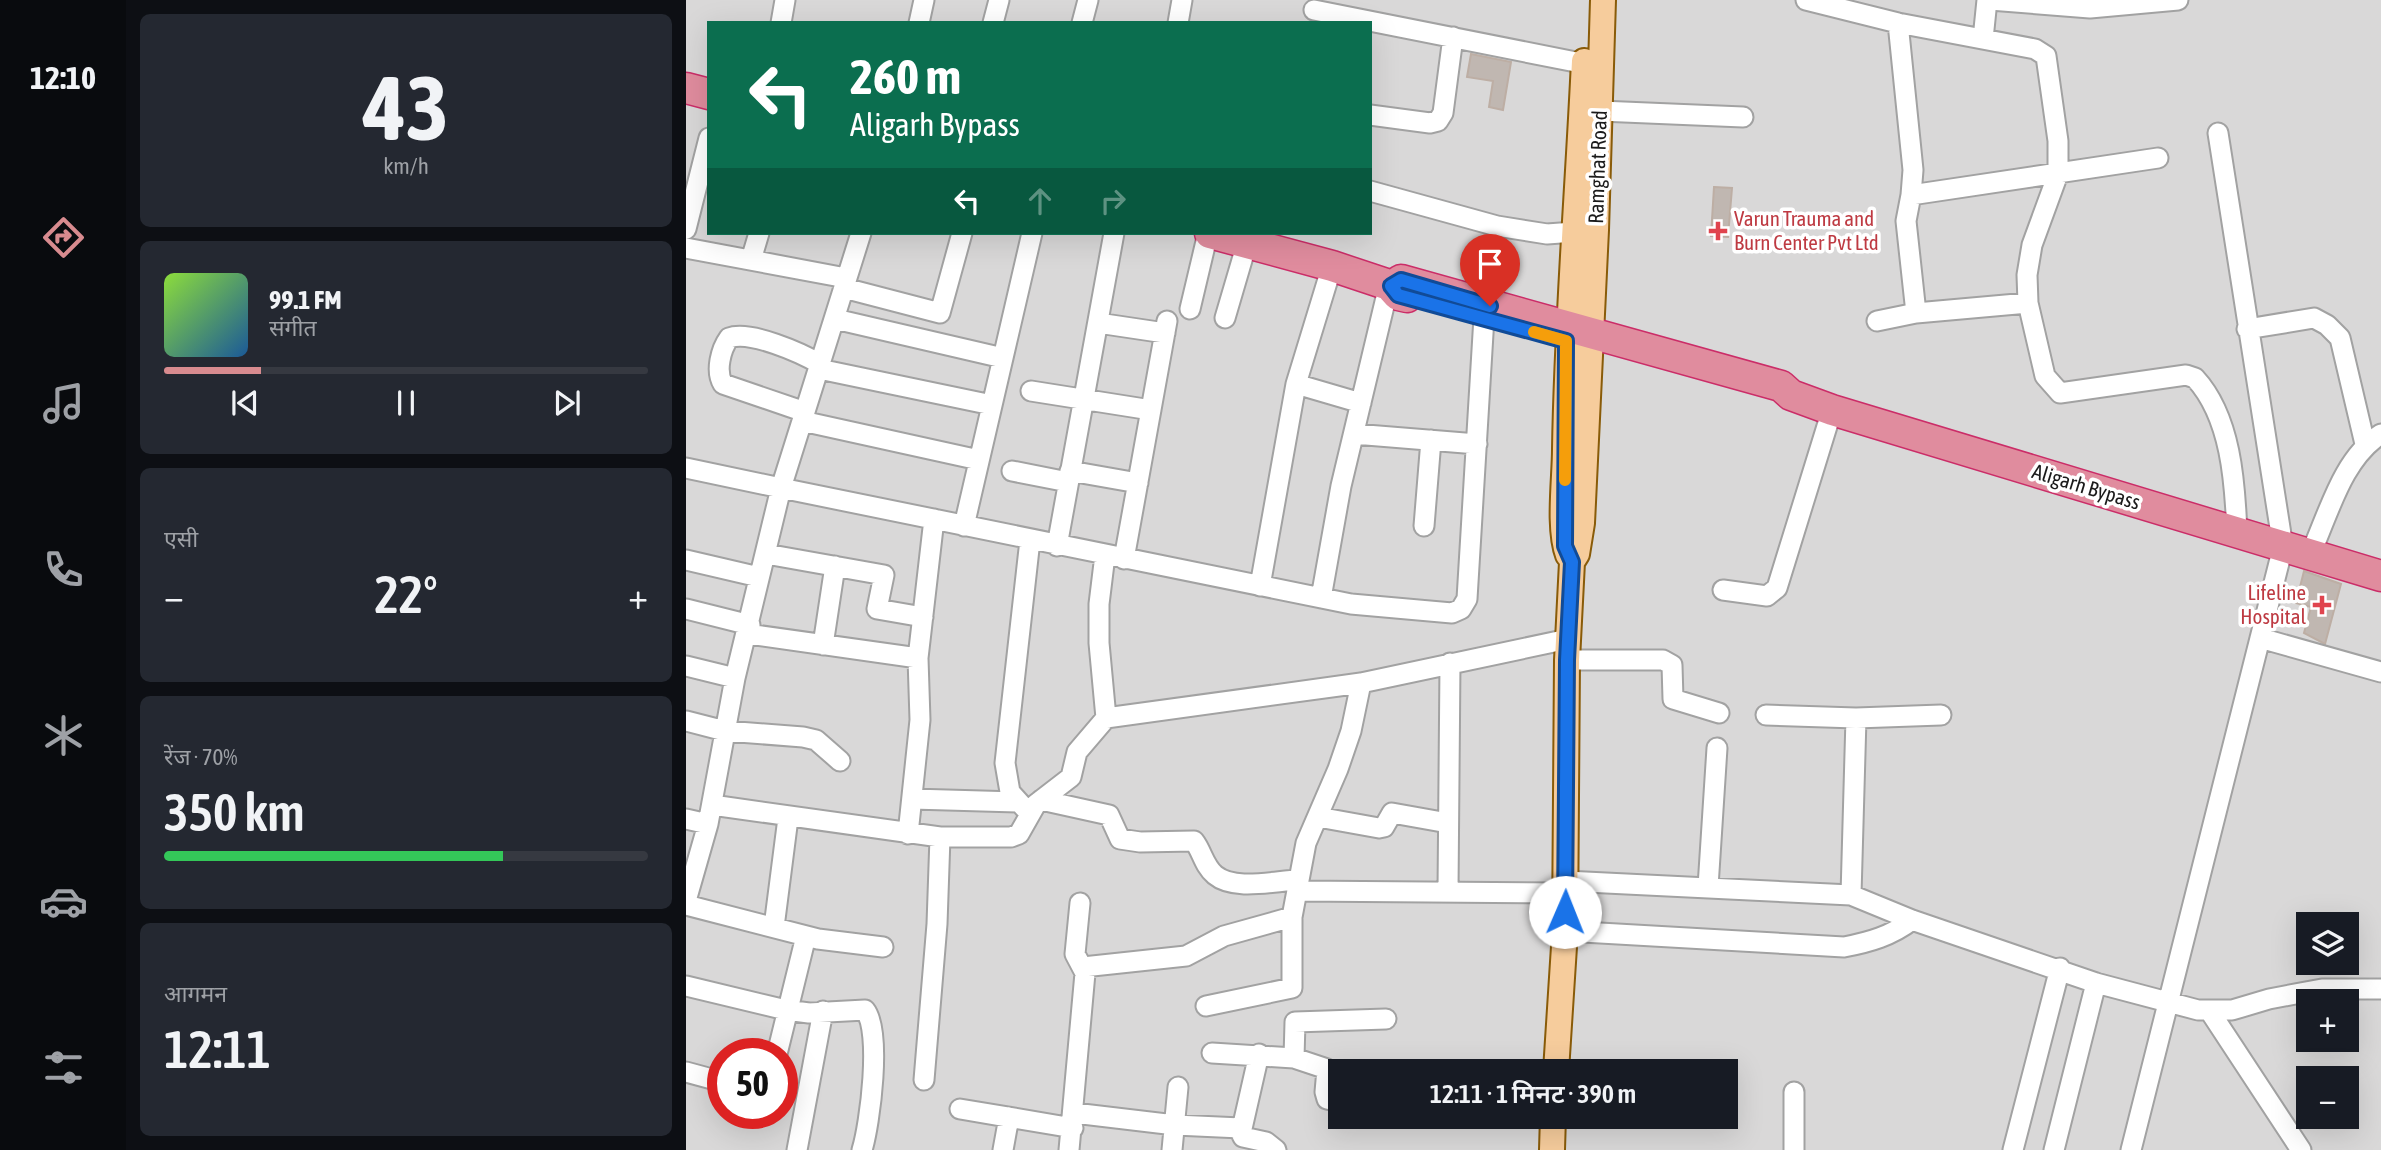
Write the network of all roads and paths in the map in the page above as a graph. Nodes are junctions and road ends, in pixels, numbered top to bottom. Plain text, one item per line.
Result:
1 (785, 0) edge
2 (924, 0) edge
3 (999, 0) edge
4 (1087, 0) edge
5 (1182, 0) edge
6 (1588, 0) edge
7 (1603, 0) edge
8 (1806, 0) edge
9 (1989, 0) edge
10 (2178, 0) edge
11 (2155, 2) edge
12 (1314, 10) dead end
13 (781, 21) edge
14 (919, 21) edge
15 (994, 21) edge
16 (1082, 21) edge
17 (1178, 21) edge
18 (1371, 21) edge
19 (1372, 21) edge
20 (1898, 23) junction
21 (1453, 37) junction
22 (1983, 39) junction
23 (1592, 65) junction
24 (686, 88) edge
25 (707, 93) edge
26 (1600, 111) junction
27 (1372, 115) edge
28 (1743, 117) dead end
29 (2218, 133) dead end
30 (707, 146) edge
31 (2158, 158) dead end
32 (2058, 174) junction
33 (1372, 192) edge
34 (1911, 195) junction
35 (686, 229) edge
36 (1586, 231) junction
37 (757, 235) edge
38 (860, 235) edge
39 (961, 235) edge
40 (1032, 235) edge
41 (1114, 235) edge
42 (1208, 235) edge
43 (1217, 235) edge
44 (1247, 243) junction
45 (686, 248) edge
46 (751, 260) junction
47 (1332, 266) junction
48 (845, 283) junction
49 (1390, 286) junction
50 (2028, 303) junction
51 (1190, 309) dead end
52 (1916, 313) junction
53 (1484, 317) junction
54 (835, 318) junction
55 (1225, 318) dead end
56 (1877, 321) dead end
57 (1098, 323) junction
58 (2247, 329) junction
59 (1578, 338) junction
60 (1003, 358) junction
61 (819, 367) junction
62 (1296, 384) junction
63 (1031, 391) dead end
64 (1084, 399) junction
65 (1362, 403) junction
66 (992, 405) junction
67 (1151, 410) junction
68 (1832, 410) junction
69 (804, 416) junction
70 (1354, 434) junction
71 (2373, 439) edge
72 (1430, 440) junction
73 (1477, 444) junction
74 (979, 460) junction
75 (686, 468) edge
76 (1012, 471) dead end
77 (1069, 476) junction
78 (1138, 483) junction
79 (781, 488) junction
80 (934, 519) junction
81 (964, 526) junction
82 (1424, 526) dead end
83 (2238, 533) junction
84 (1030, 540) junction
85 (1057, 546) junction
86 (2297, 551) junction
87 (766, 554) junction
88 (1114, 557) junction
89 (686, 560) edge
90 (835, 566) junction
91 (2381, 576) edge
92 (759, 577) junction
93 (1260, 586) junction
94 (1723, 590) dead end
95 (1321, 598) junction
96 (686, 609) edge
97 (923, 617) junction
98 (749, 630) junction
99 (2260, 638) junction
100 (823, 645) junction
101 (1567, 650) junction
102 (918, 658) junction
103 (1450, 663) junction
104 (686, 666) edge
105 (2381, 672) edge
106 (735, 678) junction
107 (1362, 683) junction
108 (1719, 713) dead end
109 (1766, 715) dead end
110 (1941, 715) dead end
111 (1106, 718) junction
112 (1856, 718) junction
113 (686, 721) edge
114 (725, 732) junction
115 (1717, 748) dead end
116 (840, 761) dead end
117 (912, 799) junction
118 (1029, 805) junction
119 (710, 814) junction
120 (788, 817) junction
121 (1318, 817) junction
122 (686, 818) edge
123 (1448, 823) junction
124 (908, 834) junction
125 (940, 838) junction
126 (1297, 885) junction
127 (1565, 887) junction
128 (1708, 887) junction
129 (1448, 891) junction
130 (1851, 895) junction
131 (686, 903) edge
132 (1080, 903) dead end
133 (1292, 917) junction
134 (1912, 920) junction
135 (774, 927) junction
136 (1565, 931) junction
137 (806, 936) junction
138 (883, 947) dead end
139 (1083, 967) junction
140 (2060, 968) junction
141 (2096, 983) junction
142 (686, 986) edge
143 (1292, 988) junction
144 (2381, 989) edge
145 (2169, 1005) junction
146 (1206, 1006) dead end
147 (786, 1010) junction
148 (2209, 1010) junction
149 (823, 1011) junction
150 (1386, 1019) dead end
151 (1295, 1022) junction
152 (780, 1038) edge
153 (1212, 1053) dead end
154 (1259, 1054) junction
155 (1293, 1058) junction
156 (1557, 1059) edge
157 (686, 1072) edge
158 (707, 1078) edge
159 (924, 1080) dead end
160 (1178, 1087) dead end
161 (1794, 1092) dead end
162 (1328, 1098) edge
163 (960, 1109) dead end
164 (1009, 1117) junction
165 (1074, 1120) junction
166 (1175, 1125) junction
167 (1241, 1128) junction
168 (1553, 1129) edge
169 (797, 1150) edge
170 (862, 1150) edge
171 (1003, 1150) edge
172 (1069, 1150) edge
173 (1172, 1150) edge
174 (1276, 1150) edge
175 (1552, 1150) edge
176 (1794, 1150) edge
177 (2013, 1150) edge
178 (2054, 1150) edge
179 (2132, 1150) edge
180 (2301, 1150) edge

1 - 13 street
2 - 14 street
3 - 15 street
4 - 16 street
5 - 17 street
6 - 23 main road, Ramghat Road
7 - 23 main road, Ramghat Road
8 - 20 street
9 - 11 street
9 - 22 street
10 - 11 street
12 - 18 street
19 - 21 street
20 - 22 street
20 - 34 street
21 - 23 street
21 - 27 street
22 - 32 street
23 - 26 main road, Ramghat Road
23 - 36 main road, Ramghat Road
24 - 25 highway
26 - 28 street
26 - 36 main road, Ramghat Road
29 - 58 street
30 - 35 street
31 - 32 street
32 - 34 street
32 - 50 street
33 - 36 street
34 - 52 street
36 - 59 main road, Ramghat Road
37 - 46 street
38 - 48 street
39 - 48 street
40 - 60 street
41 - 57 street
42 - 51 street
43 - 44 highway, Aligarh Bypass
44 - 47 highway, Aligarh Bypass
44 - 55 street
45 - 46 street
46 - 48 street
47 - 49 highway, Aligarh Bypass
47 - 62 street
48 - 54 street
49 - 53 highway, Aligarh Bypass
49 - 59 highway, Aligarh Bypass
49 - 65 street
50 - 52 street
50 - 83 street
52 - 56 street
53 - 59 highway, Aligarh Bypass
53 - 73 street
54 - 60 street
54 - 61 street
57 - 64 street
57 - 67 street
58 - 71 street
58 - 86 street
59 - 68 highway, Aligarh Bypass
59 - 101 main road, Ramghat Road
60 - 66 street
61 - 66 street
61 - 69 street
61 - 69 street
62 - 65 street
62 - 93 street
63 - 64 street
64 - 67 street
64 - 77 street
65 - 70 street
66 - 74 street
67 - 78 street
68 - 83 highway, Aligarh Bypass
68 - 94 street
69 - 74 street
69 - 79 street
70 - 72 street
70 - 95 street
71 - 86 street
72 - 73 street
72 - 82 street
73 - 95 street
74 - 81 street
75 - 79 street
76 - 77 street
77 - 78 street
77 - 85 street
78 - 88 street
79 - 80 street
79 - 87 street
80 - 81 street
80 - 97 street
81 - 84 street
83 - 86 highway, Aligarh Bypass
84 - 85 street
84 - 118 street
85 - 88 street
86 - 91 highway, Aligarh Bypass
86 - 99 street
87 - 90 street
87 - 92 street
88 - 93 street
88 - 111 street
89 - 92 street
90 - 97 street
90 - 100 street
92 - 98 street
93 - 95 street
96 - 98 street
97 - 102 street
98 - 100 street
98 - 106 street
99 - 105 street
99 - 145 street
100 - 102 street
101 - 103 street
101 - 108 street
101 - 127 main road, Ramghat Road
102 - 117 street
103 - 107 street
103 - 123 street
104 - 106 street
106 - 114 street
107 - 111 street
107 - 121 street
109 - 112 street
110 - 112 street
111 - 118 street
112 - 130 street
113 - 114 street
114 - 116 street
114 - 119 street
115 - 128 street
117 - 118 street
117 - 124 street
118 - 125 street
118 - 126 street
119 - 120 street
119 - 122 street
119 - 131 street
120 - 124 street
120 - 135 street
121 - 123 street
121 - 126 street
123 - 129 street
124 - 125 street
125 - 159 street
126 - 129 street
126 - 133 street
127 - 128 street
127 - 129 street
127 - 136 main road, Ramghat Road
128 - 130 street
130 - 134 street
131 - 135 street
132 - 139 street
133 - 139 street
133 - 143 street
134 - 136 street
134 - 140 street
135 - 137 street
136 - 156 main road, Ramghat Road
137 - 138 street
137 - 147 street
139 - 165 street
140 - 141 street
140 - 177 street
141 - 145 street
141 - 178 street
142 - 147 street
143 - 146 street
143 - 151 street
144 - 148 street
145 - 148 street
145 - 179 street
147 - 149 street
147 - 152 street
148 - 180 street
149 - 169 street
149 - 170 street
150 - 151 street
151 - 155 street
153 - 154 street
154 - 155 street
154 - 167 street
155 - 162 street
157 - 158 street
160 - 166 street
161 - 176 street
163 - 164 street
164 - 165 street
164 - 171 street
165 - 166 street
165 - 172 street
166 - 167 street
166 - 173 street
167 - 174 street
168 - 175 main road

